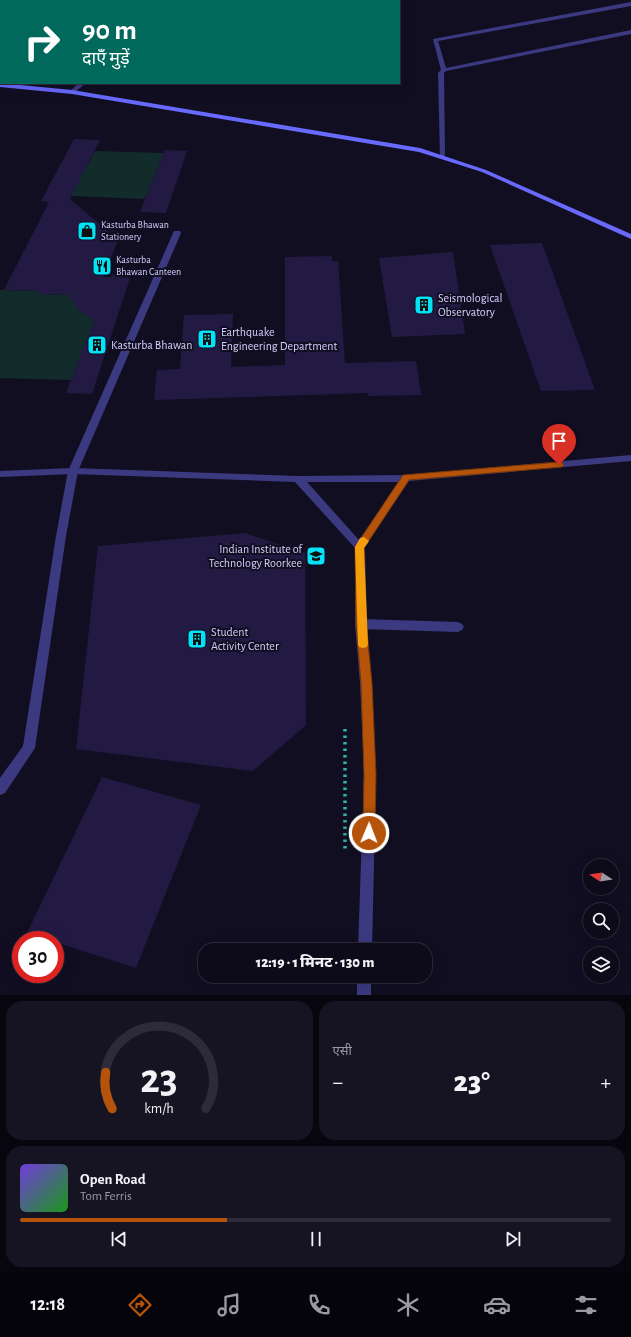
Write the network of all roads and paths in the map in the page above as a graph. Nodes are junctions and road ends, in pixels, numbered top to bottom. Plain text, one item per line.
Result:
1 (631, 4) edge
2 (631, 32) edge
3 (444, 70) junction
4 (82, 84) edge
5 (0, 85) edge
6 (72, 92) junction
7 (442, 156) junction
8 (177, 233) dead end
9 (631, 237) edge
10 (631, 458) edge
11 (73, 471) junction
12 (0, 474) edge
13 (406, 478) junction
14 (298, 479) junction
15 (360, 547) junction
16 (361, 624) junction
17 (458, 627) dead end
18 (346, 722) dead end
19 (0, 789) edge
20 (345, 856) dead end
21 (365, 943) edge
22 (364, 983) edge
23 (364, 995) edge

1 - 3 street
2 - 3 street
3 - 7 street
4 - 6 street
5 - 6 street
6 - 7 street
7 - 9 street
8 - 11 street
10 - 13 street
11 - 12 street
11 - 14 street
11 - 19 street
13 - 14 street
13 - 15 street
14 - 15 street
15 - 16 street
16 - 17 street
16 - 21 street
18 - 20 path
22 - 23 street

